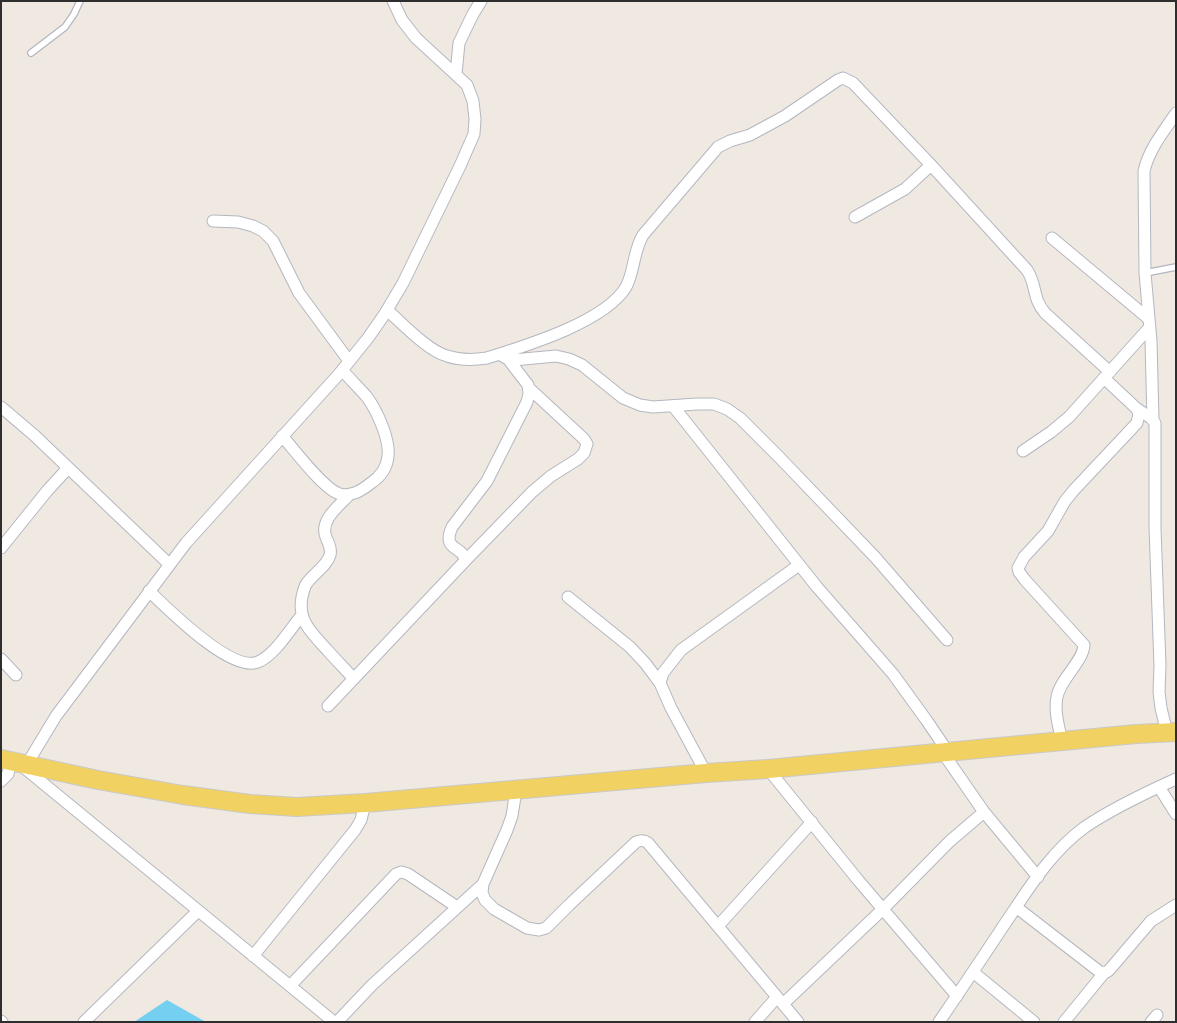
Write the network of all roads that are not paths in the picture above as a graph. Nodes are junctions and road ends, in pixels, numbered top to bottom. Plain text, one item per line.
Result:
1 (80, 1) edge
2 (393, 1) edge
3 (481, 1) edge
4 (31, 53) dead end
5 (456, 74) junction
6 (1176, 113) edge
7 (931, 165) junction
8 (855, 217) dead end
9 (212, 221) dead end
10 (1052, 238) dead end
11 (1176, 267) edge
12 (1145, 273) junction
13 (387, 310) junction
14 (1149, 324) junction
15 (503, 357) junction
16 (349, 361) junction
17 (342, 370) junction
18 (1107, 375) junction
19 (530, 389) junction
20 (673, 406) junction
21 (1, 407) edge
22 (1136, 408) junction
23 (1153, 420) junction
24 (282, 436) junction
25 (1023, 451) dead end
26 (68, 468) junction
27 (350, 494) junction
28 (1, 548) edge
29 (465, 561) junction
30 (169, 564) junction
31 (799, 565) junction
32 (149, 591) junction
33 (568, 597) dead end
34 (302, 615) junction
35 (947, 640) dead end
36 (1, 659) edge
37 (16, 675) dead end
38 (354, 679) junction
39 (660, 683) junction
40 (328, 706) dead end
41 (1172, 732) edge
42 (1062, 741) junction
43 (946, 752) junction
44 (14, 762) edge
45 (768, 769) junction
46 (706, 773) junction
47 (1176, 779) edge
48 (1, 781) edge
49 (1159, 787) junction
50 (516, 790) junction
51 (365, 803) junction
52 (984, 812) junction
53 (1176, 814) edge
54 (812, 822) junction
55 (1038, 877) junction
56 (483, 884) junction
57 (1176, 905) edge
58 (457, 907) junction
59 (1016, 907) junction
60 (883, 909) junction
61 (198, 911) junction
62 (718, 926) junction
63 (253, 956) junction
64 (973, 972) junction
65 (1104, 973) junction
66 (290, 986) junction
67 (957, 996) junction
68 (780, 1001) junction
69 (84, 1022) edge
70 (335, 1022) edge
71 (755, 1022) edge
72 (798, 1022) edge
73 (939, 1022) edge
74 (1034, 1022) edge
75 (1064, 1022) edge

1 - 4 lane
2 - 5 street
3 - 5 street
5 - 13 street
6 - 12 street
7 - 8 street
7 - 15 street
7 - 18 street
9 - 16 street
10 - 14 street
11 - 12 lane
12 - 14 street
13 - 15 street
13 - 16 street
14 - 18 street
14 - 23 street
15 - 19 street
15 - 20 street
16 - 17 street
17 - 24 street
17 - 27 street
18 - 22 street
18 - 25 street
19 - 29 street
19 - 29 street
20 - 31 street
20 - 35 street
21 - 26 street
22 - 23 street
22 - 42 street
23 - 41 street
24 - 27 street
24 - 30 street
26 - 28 street
26 - 30 street
27 - 34 street
29 - 38 street
30 - 32 street
31 - 39 street
31 - 43 street
32 - 34 street
32 - 44 street
33 - 39 street
34 - 38 street
36 - 37 street
38 - 40 street
39 - 46 street
41 - 42 main road
42 - 43 main road
43 - 45 main road
43 - 52 street
44 - 48 street
44 - 51 main road
44 - 61 street
45 - 46 main road
45 - 54 street
46 - 50 main road
47 - 49 street
49 - 53 street
49 - 55 street
50 - 51 main road
50 - 56 street
51 - 63 street
52 - 55 street
52 - 60 street
54 - 60 street
54 - 62 street
55 - 59 street
56 - 58 street
56 - 62 street
57 - 65 street
58 - 66 street
58 - 70 street
59 - 64 street
59 - 65 street
60 - 67 street
60 - 68 street
61 - 63 street
61 - 69 street
62 - 68 street
63 - 66 street
64 - 67 street
64 - 74 street
65 - 75 street
66 - 70 street
67 - 73 street
68 - 71 street
68 - 72 street

